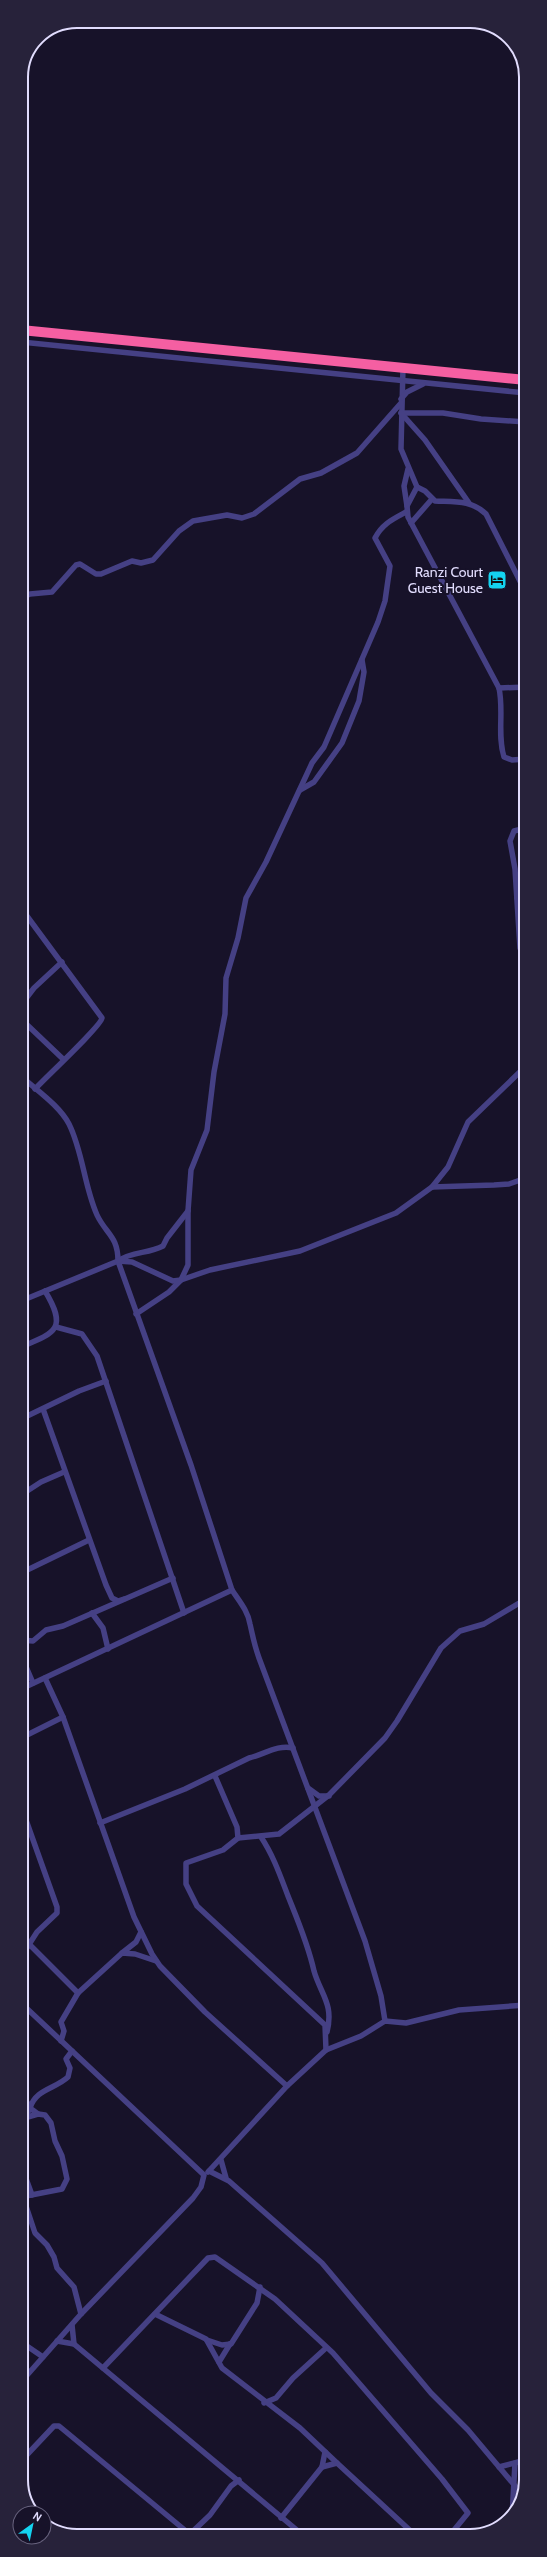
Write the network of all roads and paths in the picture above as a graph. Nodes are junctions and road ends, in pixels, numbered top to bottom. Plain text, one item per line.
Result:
1 (28, 331) edge
2 (28, 343) edge
3 (403, 367) junction
4 (519, 379) edge
5 (403, 380) junction
6 (426, 383) junction
7 (519, 392) edge
8 (401, 401) junction
9 (401, 413) junction
10 (519, 422) edge
11 (408, 469) junction
12 (417, 487) junction
13 (432, 499) junction
14 (469, 503) junction
15 (407, 509) junction
16 (411, 523) junction
17 (519, 579) edge
18 (28, 595) edge
19 (362, 660) junction
20 (519, 687) edge
21 (499, 688) junction
22 (519, 760) edge
23 (300, 790) junction
24 (519, 829) edge
25 (517, 898) joint
26 (28, 917) edge
27 (519, 931) edge
28 (62, 962) junction
29 (28, 996) edge
30 (28, 1026) edge
31 (63, 1059) junction
32 (519, 1073) edge
33 (28, 1082) edge
34 (35, 1089) junction
35 (519, 1180) edge
36 (432, 1187) junction
37 (188, 1211) junction
38 (118, 1261) junction
39 (181, 1280) junction
40 (45, 1291) junction
41 (28, 1298) edge
42 (136, 1314) junction
43 (56, 1327) junction
44 (28, 1344) edge
45 (106, 1381) junction
46 (43, 1409) junction
47 (28, 1416) edge
48 (64, 1472) junction
49 (28, 1490) edge
50 (89, 1540) junction
51 (28, 1570) edge
52 (173, 1578) junction
53 (232, 1590) junction
54 (124, 1599) junction
55 (519, 1603) edge
56 (92, 1613) junction
57 (184, 1613) junction
58 (28, 1641) edge
59 (108, 1649) junction
60 (28, 1671) edge
61 (45, 1678) junction
62 (33, 1683) junction
63 (28, 1686) edge
64 (62, 1717) junction
65 (28, 1734) edge
66 (293, 1748) junction
67 (215, 1776) junction
68 (307, 1787) junction
69 (329, 1796) junction
70 (315, 1807) junction
71 (100, 1824) junction
72 (28, 1825) edge
73 (261, 1837) junction
74 (238, 1838) junction
75 (141, 1932) junction
76 (29, 1943) joint
77 (122, 1953) junction
78 (157, 1962) junction
79 (78, 1993) junction
80 (519, 2006) edge
81 (28, 2010) edge
82 (385, 2021) junction
83 (327, 2034) junction
84 (61, 2041) junction
85 (72, 2050) junction
86 (326, 2050) junction
87 (287, 2086) junction
88 (28, 2104) edge
89 (30, 2108) junction
90 (28, 2111) edge
91 (38, 2114) junction
92 (28, 2117) edge
93 (221, 2160) junction
94 (209, 2171) junction
95 (204, 2175) junction
96 (226, 2179) junction
97 (28, 2184) edge
98 (32, 2195) junction
99 (28, 2196) edge
100 (28, 2215) edge
101 (260, 2287) junction
102 (272, 2296) junction
103 (259, 2300) junction
104 (81, 2314) junction
105 (155, 2314) junction
106 (72, 2325) junction
107 (206, 2339) junction
108 (57, 2341) junction
109 (74, 2344) junction
110 (231, 2344) junction
111 (28, 2346) edge
112 (326, 2348) junction
113 (43, 2357) junction
114 (219, 2362) junction
115 (103, 2368) junction
116 (28, 2375) edge
117 (264, 2403) junction
118 (325, 2452) junction
119 (28, 2454) edge
120 (519, 2462) edge
121 (337, 2463) junction
122 (515, 2463) junction
123 (322, 2466) junction
124 (499, 2467) junction
125 (239, 2480) junction
126 (513, 2482) junction
127 (518, 2489) edge
128 (512, 2503) edge
129 (281, 2518) junction
130 (183, 2529) edge
131 (196, 2529) edge
132 (295, 2529) edge
133 (408, 2529) edge
134 (455, 2529) edge

1 - 3 highway
2 - 5 street
3 - 4 highway
3 - 5 street
5 - 6 street
5 - 8 street
6 - 7 street
6 - 8 street
8 - 9 street
8 - 18 street
9 - 10 street
9 - 11 street
9 - 14 street
11 - 12 street
11 - 15 street
12 - 13 street
12 - 15 street
13 - 14 street
13 - 16 street
14 - 17 street
15 - 16 street
15 - 19 street
16 - 21 street
19 - 23 street
19 - 23 street
20 - 21 street
21 - 22 street
23 - 37 street
24 - 25 street
25 - 27 street
26 - 28 street
28 - 29 street
28 - 31 street
30 - 31 street
31 - 34 street
32 - 36 street
33 - 34 street
34 - 38 street
35 - 36 street
36 - 39 street
37 - 38 street
37 - 39 street
38 - 39 street
38 - 40 street
38 - 42 street
39 - 42 street
40 - 41 street
40 - 43 street
42 - 53 street
43 - 44 street
43 - 45 street
45 - 46 street
45 - 52 street
46 - 47 street
46 - 48 street
48 - 49 street
48 - 50 street
50 - 51 street
50 - 54 street
52 - 54 street
52 - 57 street
53 - 57 street
53 - 66 street
54 - 56 street
55 - 69 street
56 - 58 street
56 - 59 street
57 - 59 street
59 - 61 street
60 - 62 street
61 - 62 street
61 - 64 street
62 - 63 street
64 - 65 street
64 - 71 street
66 - 67 street
66 - 68 street
67 - 71 street
67 - 74 street
68 - 69 street
68 - 70 street
69 - 70 street
70 - 73 street
70 - 82 street
71 - 75 street
72 - 76 street
73 - 74 street
73 - 83 street
74 - 83 street
75 - 77 street
75 - 78 street
76 - 79 street
77 - 78 street
77 - 79 street
78 - 87 street
79 - 84 street
80 - 82 street
81 - 84 street
82 - 86 street
83 - 86 street
84 - 85 street
85 - 89 street
85 - 95 street
86 - 87 street
87 - 93 street
88 - 89 street
89 - 90 street
89 - 91 street
91 - 92 street
91 - 98 street
93 - 94 street
93 - 96 street
94 - 95 street
94 - 96 street
95 - 104 street
96 - 124 street
97 - 98 street
98 - 99 street
100 - 104 street
101 - 102 street
101 - 103 street
101 - 105 street
102 - 103 street
102 - 112 street
103 - 110 street
104 - 106 street
105 - 107 street
105 - 115 street
106 - 108 street
106 - 109 street
107 - 110 street
107 - 114 street
108 - 109 street
108 - 113 street
109 - 115 street
110 - 114 street
111 - 113 street
112 - 117 street
112 - 134 street
113 - 116 street
114 - 117 street
115 - 125 street
117 - 118 street
118 - 121 street
118 - 123 street
119 - 130 street
120 - 122 street
121 - 123 street
121 - 133 street
122 - 124 street
122 - 126 street
123 - 129 street
124 - 126 street
125 - 129 street
125 - 131 street
126 - 127 street
126 - 128 street
129 - 132 street

